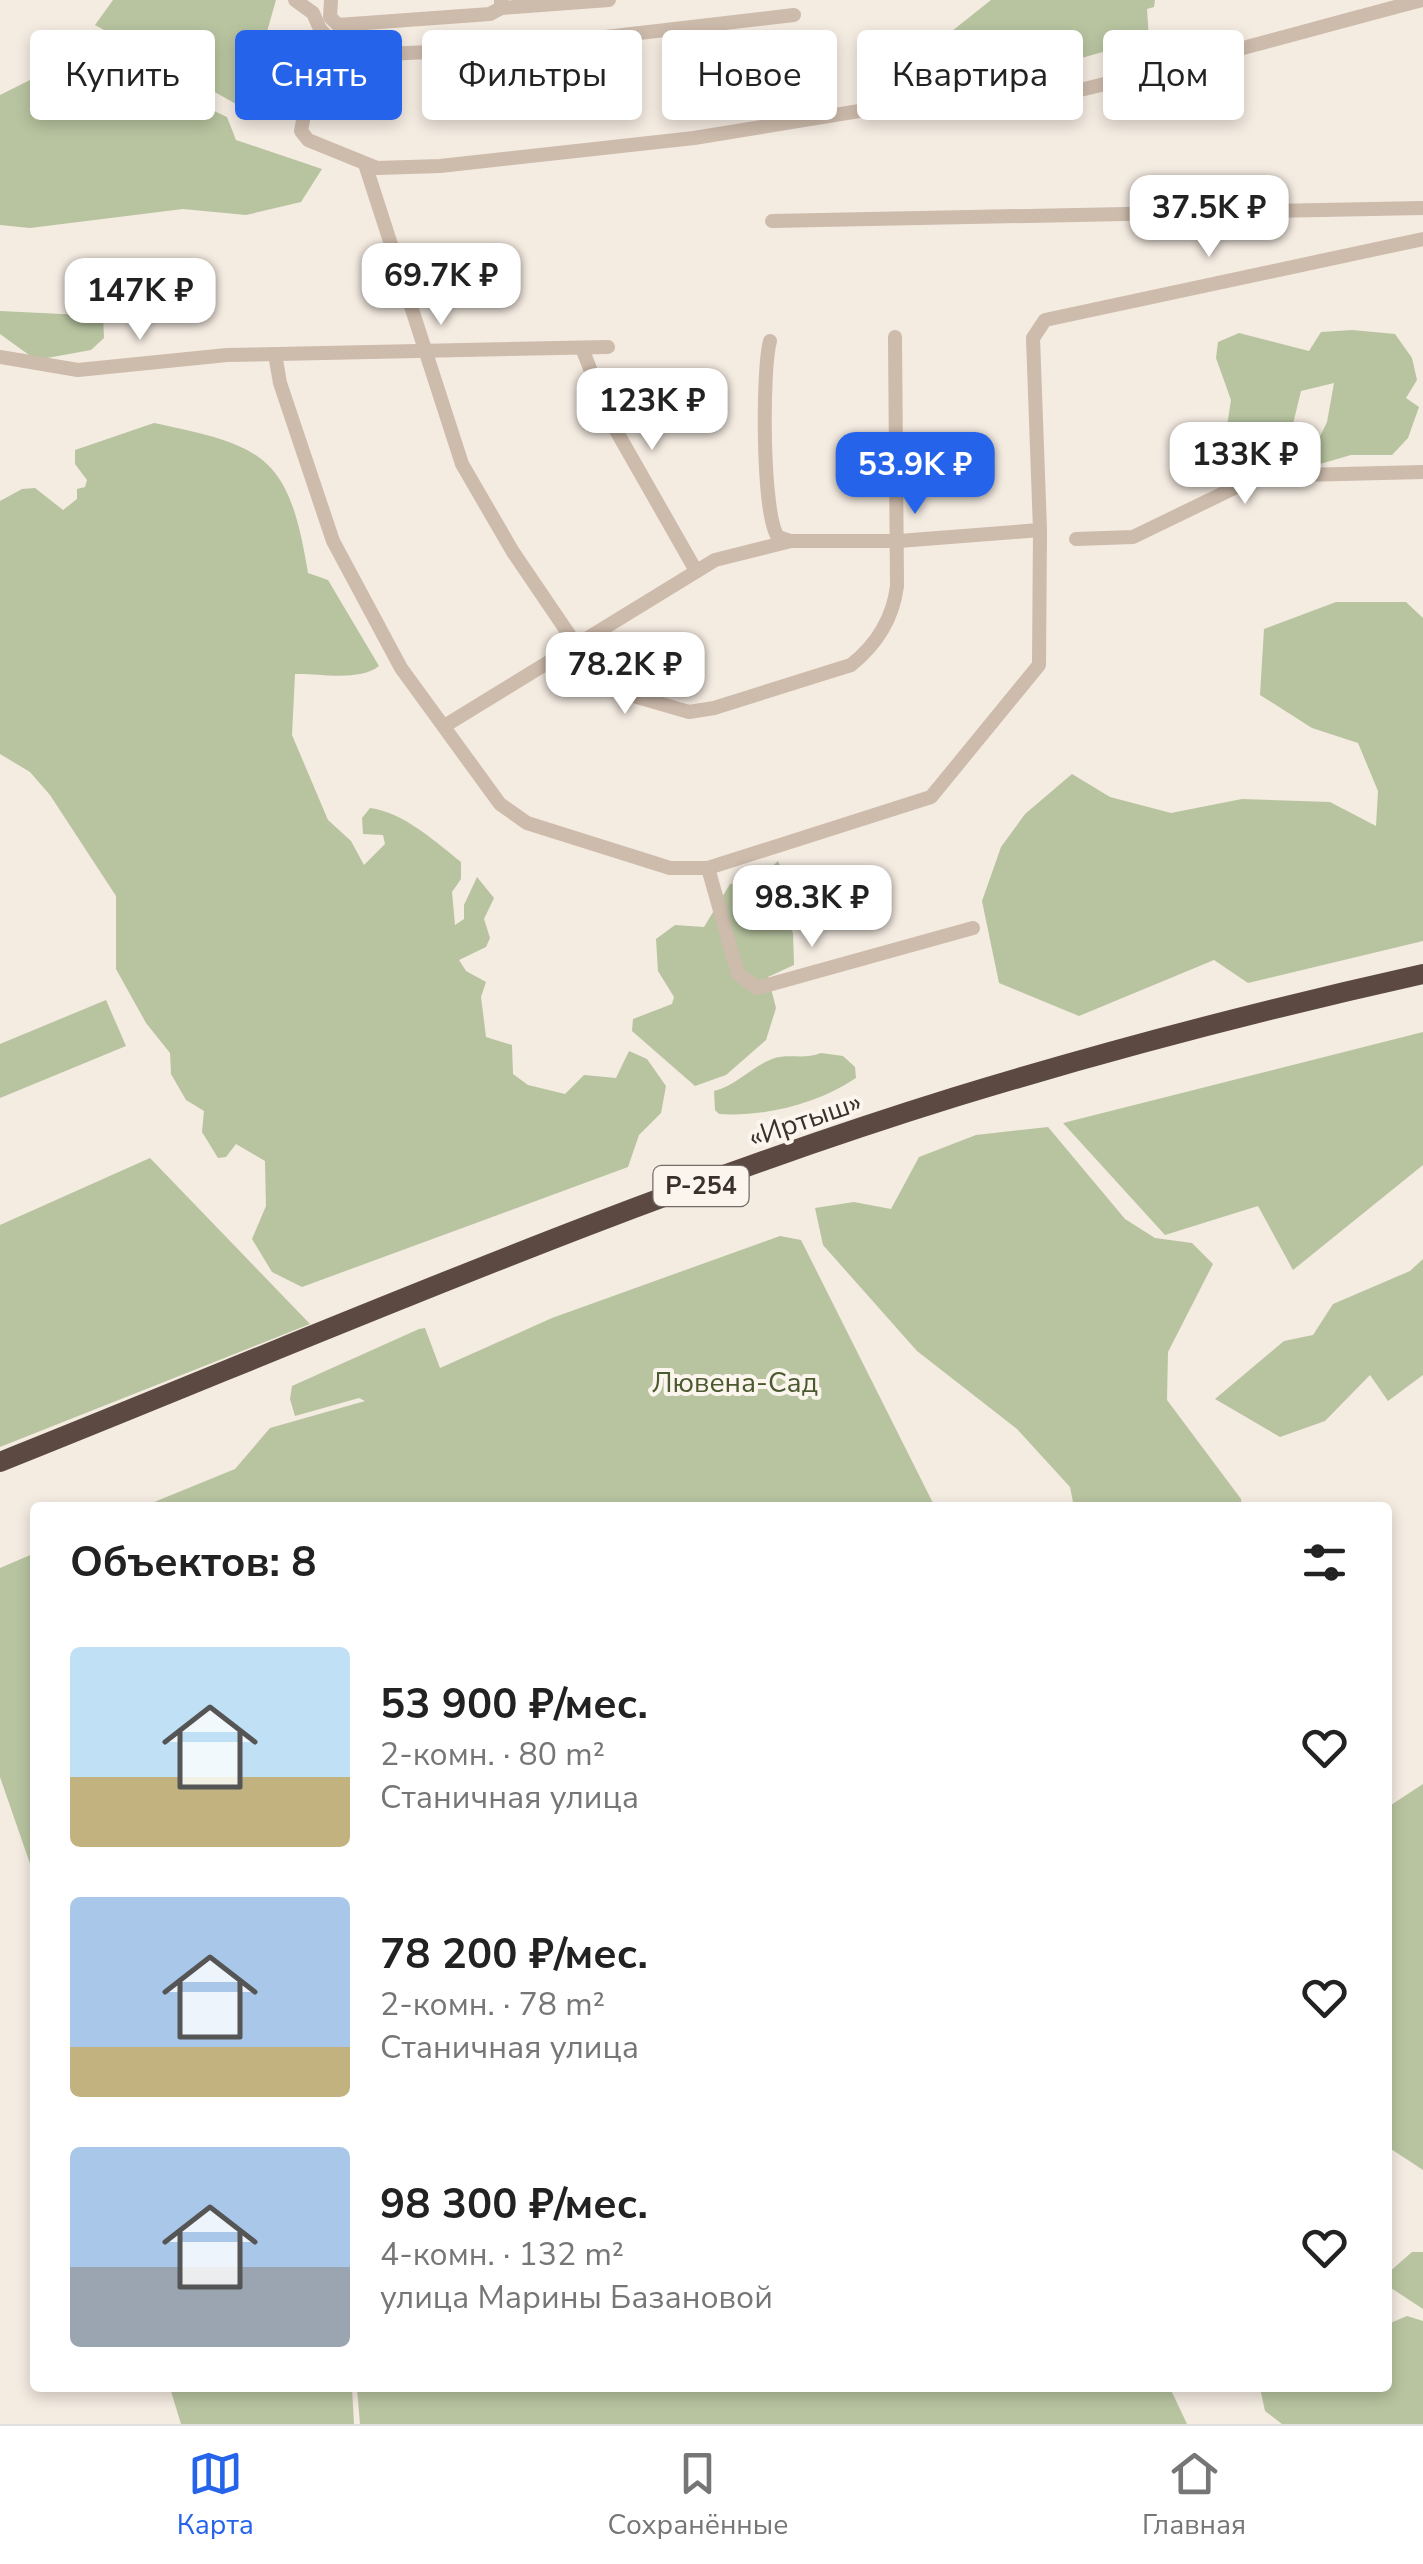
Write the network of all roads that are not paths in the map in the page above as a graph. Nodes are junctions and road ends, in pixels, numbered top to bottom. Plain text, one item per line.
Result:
1 (295, 0) edge
2 (331, 0) edge
3 (609, 0) edge
4 (1422, 0) edge
5 (501, 4) edge
6 (794, 15) dead end
7 (320, 28) junction
8 (1083, 89) edge
9 (857, 111) edge
10 (365, 164) junction
11 (1423, 208) edge
12 (772, 221) dead end
13 (1423, 239) edge
14 (895, 337) dead end
15 (770, 341) dead end
16 (608, 347) dead end
17 (582, 348) junction
18 (426, 350) junction
19 (276, 354) junction
20 (0, 357) edge
21 (1423, 472) edge
22 (1040, 530) junction
23 (1076, 539) dead end
24 (899, 540) junction
25 (791, 542) junction
26 (695, 569) junction
27 (574, 648) junction
28 (446, 725) junction
29 (708, 868) junction
30 (973, 928) dead end
31 (1423, 974) edge
32 (0, 1462) edge

1 - 7 street
2 - 5 street
3 - 5 street
4 - 8 street
6 - 7 street
7 - 10 street
9 - 10 street
10 - 18 street
11 - 12 street
13 - 22 street
14 - 24 street
15 - 25 street
16 - 17 street
17 - 18 street
17 - 26 street
18 - 19 street
18 - 27 street
19 - 20 street
19 - 28 street
21 - 23 street
22 - 24 street
22 - 29 street
24 - 25 street
24 - 27 street
25 - 26 street
26 - 27 street
27 - 28 street
28 - 29 street
29 - 30 street
31 - 32 highway, «Иртыш» / Р-254

